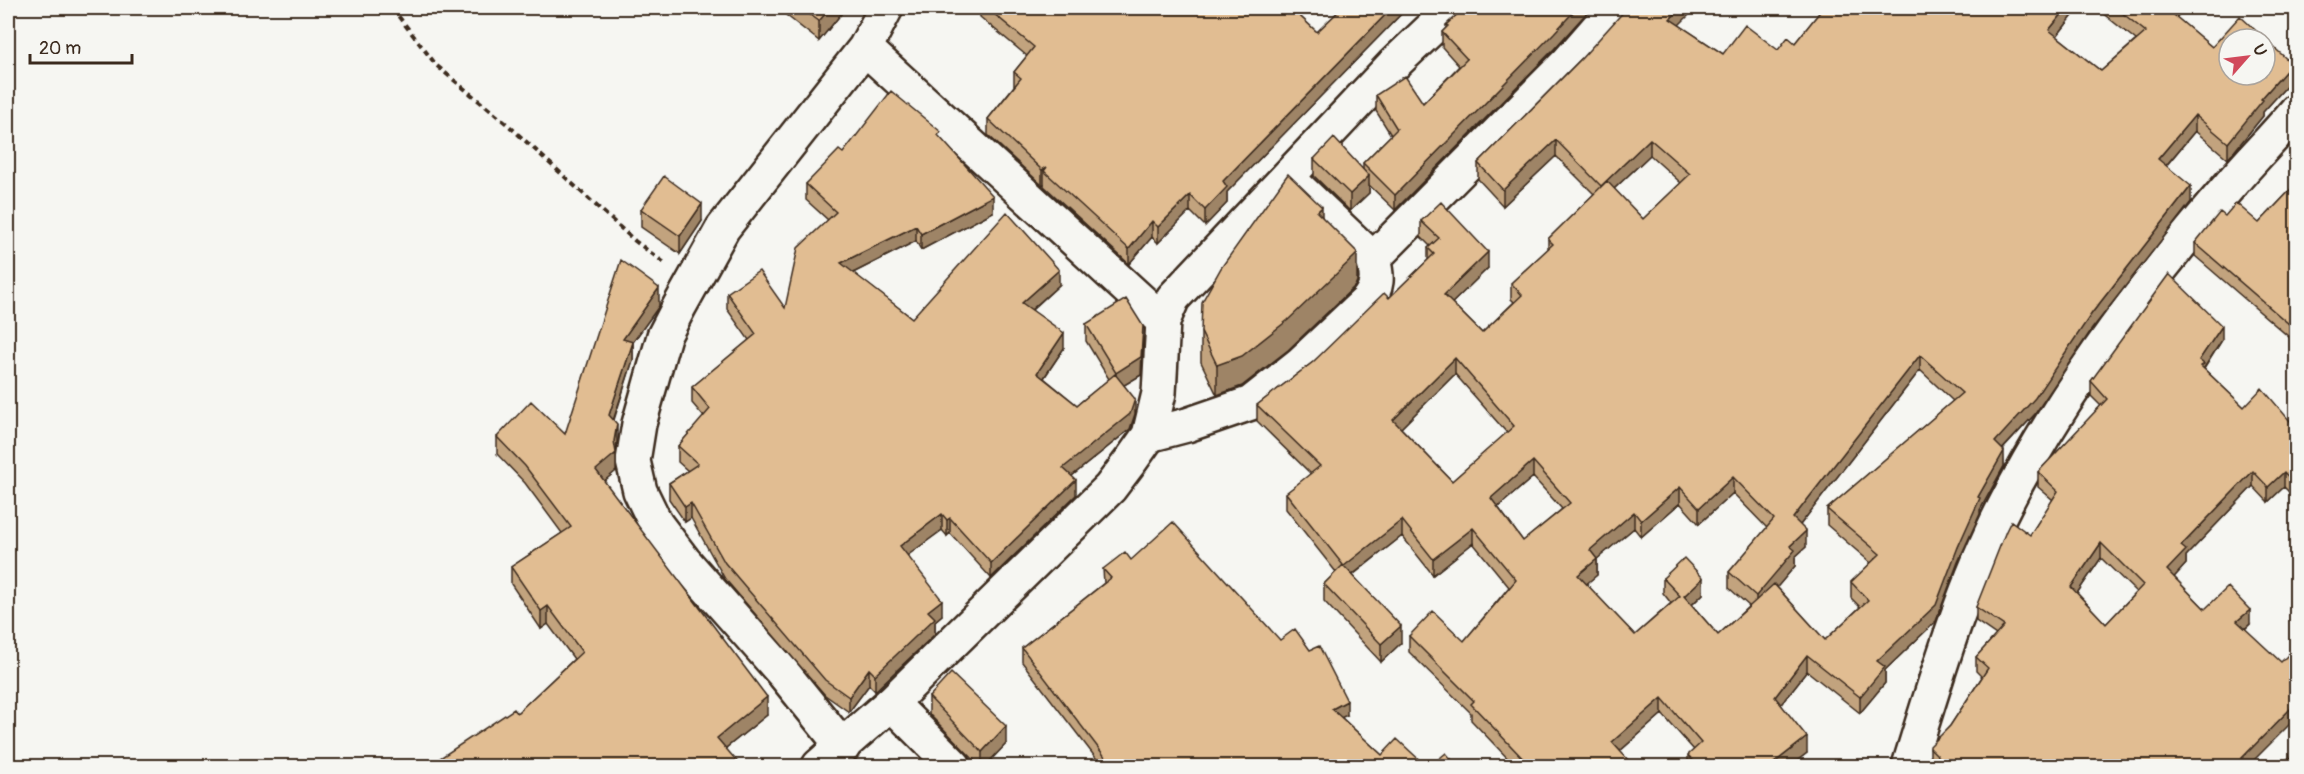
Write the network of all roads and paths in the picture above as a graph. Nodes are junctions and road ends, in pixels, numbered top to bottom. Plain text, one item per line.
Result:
1 (392, 8) edge
2 (886, 8) edge
3 (1453, 8) edge
4 (1615, 8) edge
5 (865, 48) junction
6 (2296, 111) edge
7 (1287, 177) junction
8 (1373, 259) junction
9 (693, 284) junction
10 (1163, 321) junction
11 (1149, 435) junction
12 (891, 703) junction
13 (831, 757) edge
14 (954, 766) edge
15 (1909, 766) edge

1 - 9 path
2 - 5 street
3 - 7 street
4 - 8 street
5 - 9 street
5 - 10 street
6 - 15 street
7 - 8 street
7 - 10 street
8 - 11 street
9 - 13 street
10 - 11 street
11 - 12 street
12 - 13 street
12 - 14 street

